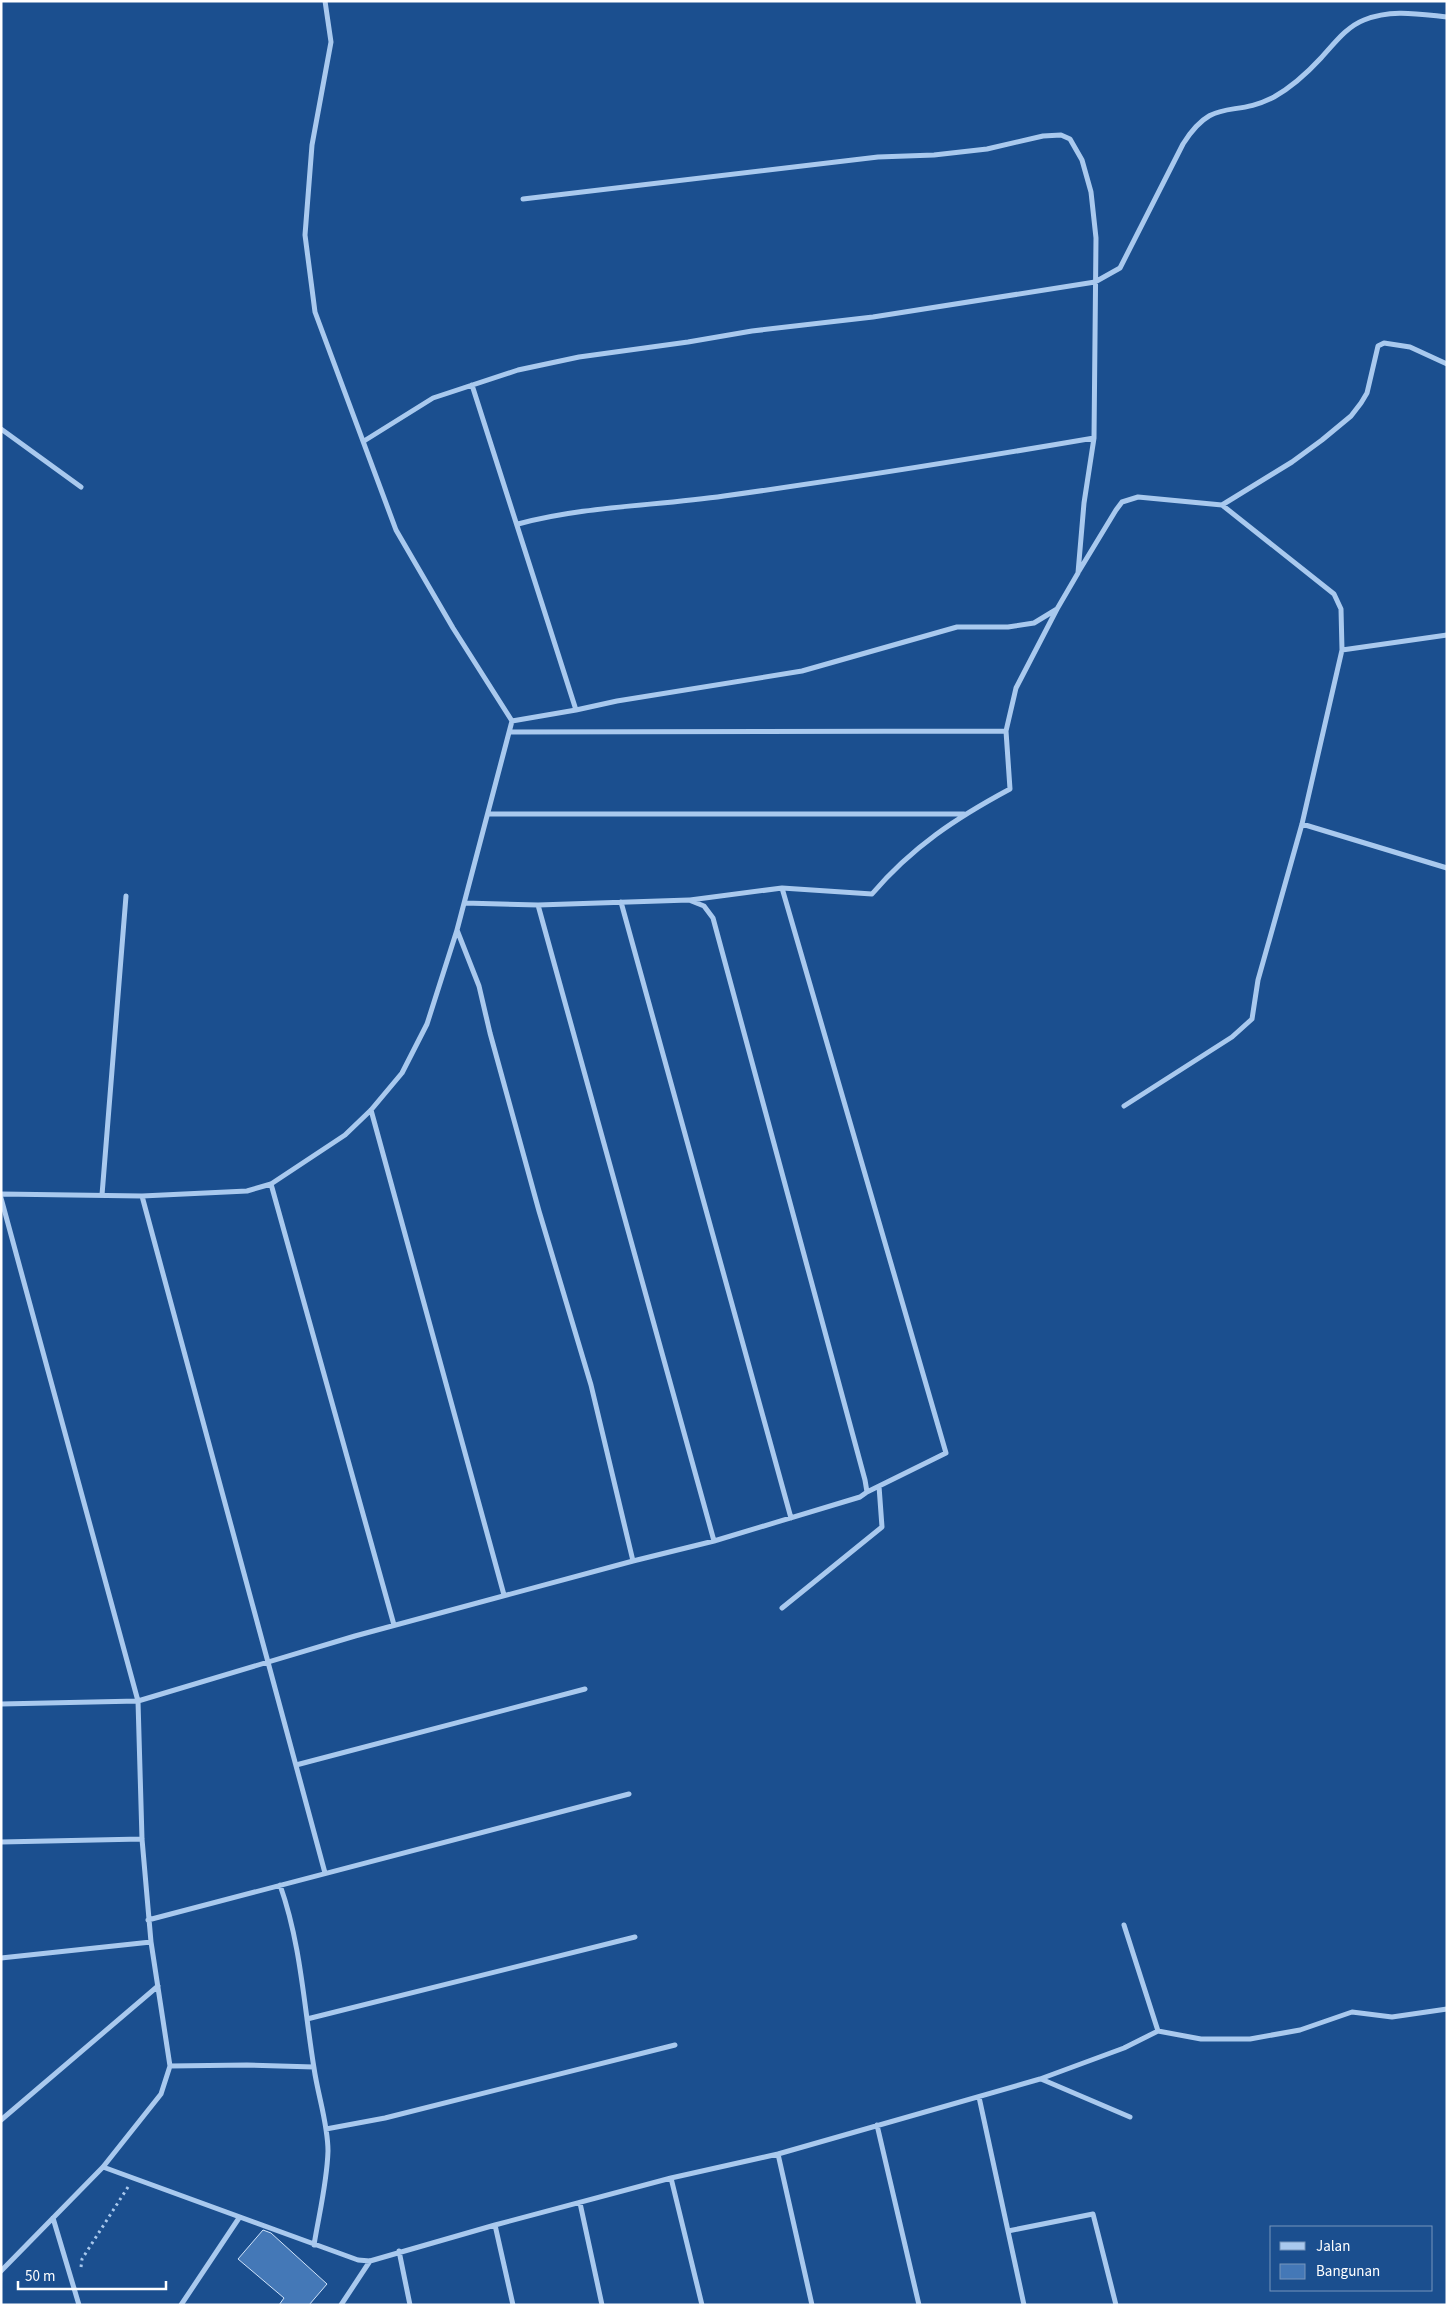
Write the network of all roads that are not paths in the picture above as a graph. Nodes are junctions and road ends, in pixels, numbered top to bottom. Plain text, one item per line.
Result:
1 (325, 1) edge
2 (1447, 17) edge
3 (523, 200) dead end
4 (1095, 282) junction
5 (1447, 364) edge
6 (472, 385) junction
7 (1, 429) edge
8 (1094, 438) junction
9 (364, 441) junction
10 (81, 487) dead end
11 (1222, 505) junction
12 (518, 524) junction
13 (1078, 573) junction
14 (1057, 608) junction
15 (1447, 635) edge
16 (1342, 650) junction
17 (576, 710) junction
18 (512, 721) junction
19 (1006, 731) junction
20 (509, 732) junction
21 (488, 814) junction
22 (964, 814) junction
23 (1302, 824) junction
24 (1447, 868) edge
25 (782, 888) junction
26 (126, 896) dead end
27 (689, 900) junction
28 (621, 902) junction
29 (464, 903) junction
30 (538, 905) junction
31 (458, 930) junction
32 (1124, 1106) dead end
33 (371, 1110) junction
34 (271, 1184) junction
35 (1, 1194) edge
36 (102, 1195) junction
37 (142, 1196) junction
38 (1, 1198) edge
39 (879, 1486) junction
40 (867, 1492) junction
41 (791, 1518) junction
42 (714, 1541) junction
43 (633, 1562) junction
44 (504, 1595) junction
45 (782, 1608) dead end
46 (394, 1625) junction
47 (268, 1662) junction
48 (585, 1689) dead end
49 (138, 1701) junction
50 (1, 1704) edge
51 (296, 1765) junction
52 (629, 1794) dead end
53 (142, 1839) junction
54 (1, 1842) edge
55 (325, 1873) junction
56 (280, 1885) junction
57 (148, 1920) junction
58 (1124, 1926) dead end
59 (635, 1937) dead end
60 (151, 1942) junction
61 (1, 1958) edge
62 (158, 1986) junction
63 (1447, 2010) edge
64 (307, 2019) junction
65 (1158, 2031) junction
66 (674, 2045) dead end
67 (170, 2066) junction
68 (314, 2067) junction
69 (1040, 2079) junction
70 (979, 2097) junction
71 (1130, 2117) dead end
72 (1, 2120) edge
73 (878, 2126) junction
74 (326, 2129) junction
75 (778, 2154) junction
76 (103, 2168) junction
77 (671, 2178) junction
78 (580, 2203) junction
79 (53, 2218) junction
80 (240, 2218) junction
81 (495, 2224) junction
82 (1008, 2231) junction
83 (314, 2245) junction
84 (399, 2251) junction
85 (370, 2261) junction
86 (1, 2271) edge
87 (78, 2305) edge
88 (181, 2305) edge
89 (341, 2305) edge
90 (410, 2305) edge
91 (513, 2305) edge
92 (602, 2305) edge
93 (702, 2305) edge
94 (812, 2305) edge
95 (919, 2305) edge
96 (1024, 2305) edge
97 (1116, 2305) edge

1 - 9 street
2 - 4 street
3 - 4 street
4 - 6 street
4 - 8 street
5 - 11 street
6 - 9 street
6 - 12 street
7 - 10 street
8 - 12 street
8 - 13 street
9 - 18 street
11 - 13 street
11 - 16 street
12 - 17 street
13 - 14 street
14 - 17 street
14 - 19 street
15 - 16 street
16 - 23 street
17 - 18 street
18 - 20 street
19 - 20 street
19 - 22 street
20 - 21 street
21 - 22 street
21 - 29 street
22 - 25 street
23 - 24 street
23 - 32 street
25 - 27 street
25 - 39 street
26 - 36 street
27 - 28 street
27 - 40 street
28 - 30 street
28 - 41 street
29 - 30 street
29 - 31 street
30 - 42 street
31 - 33 street
31 - 43 street
33 - 34 street
33 - 44 street
34 - 37 street
34 - 46 street
35 - 36 street
36 - 37 street
37 - 47 street
38 - 49 street
39 - 40 street
39 - 45 street
40 - 41 street
41 - 42 street
42 - 43 street
43 - 44 street
44 - 46 street
46 - 47 street
47 - 49 street
47 - 51 street
48 - 51 street
49 - 50 street
49 - 53 street
51 - 55 street
52 - 55 street
53 - 54 street
53 - 57 street
55 - 56 street
56 - 57 street
56 - 64 street
57 - 60 street
58 - 65 street
59 - 64 street
60 - 61 street
60 - 62 street
62 - 67 street
62 - 72 street
63 - 65 street
64 - 68 street
65 - 69 street
66 - 74 street
67 - 68 street
67 - 76 street
68 - 74 street
69 - 70 street
69 - 71 street
70 - 73 street
70 - 82 street
73 - 75 street
73 - 95 street
74 - 83 street
75 - 77 street
75 - 94 street
76 - 79 street
76 - 80 street
77 - 78 street
77 - 93 street
78 - 81 street
78 - 92 street
79 - 86 street
79 - 87 street
80 - 83 street
80 - 88 street
81 - 84 street
81 - 91 street
82 - 96 street
82 - 97 street
83 - 85 street
84 - 85 street
84 - 90 street
85 - 89 street

